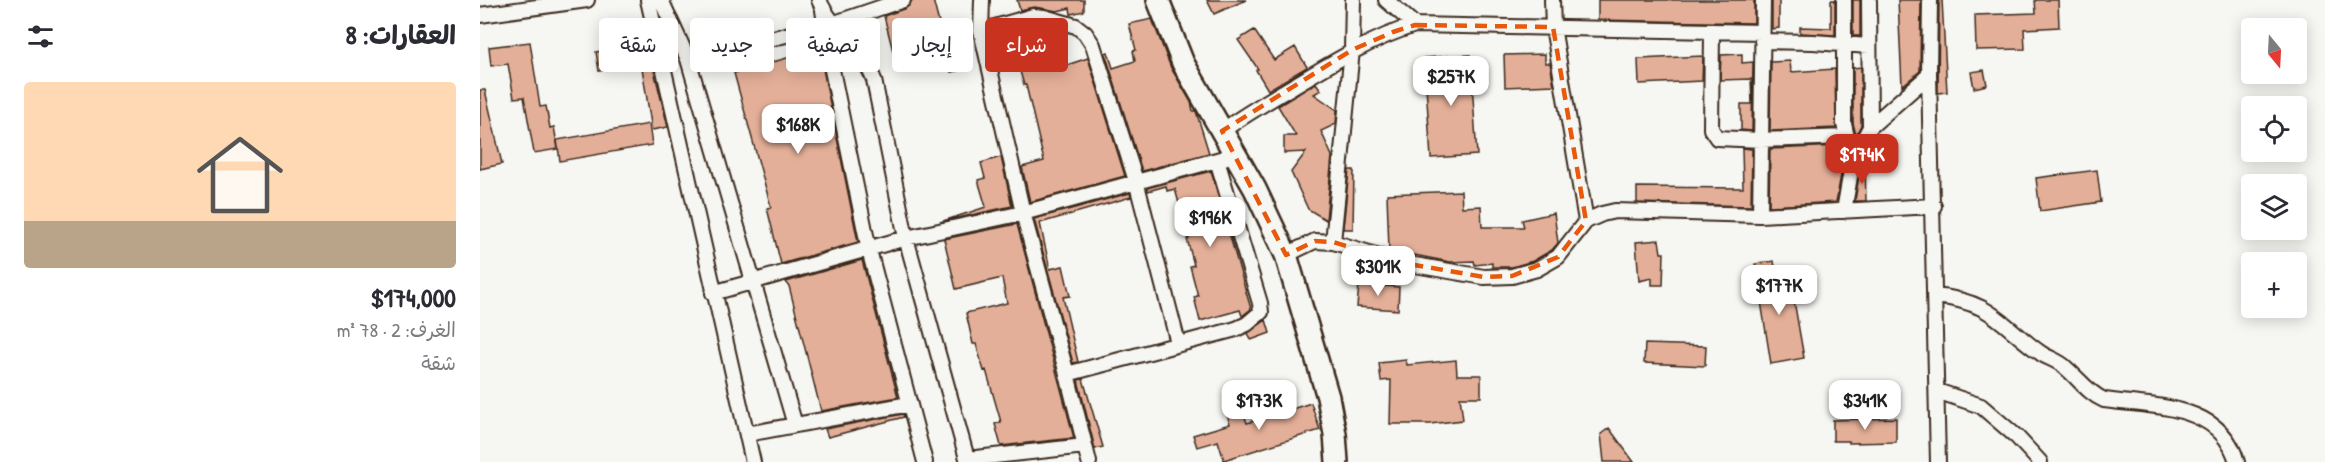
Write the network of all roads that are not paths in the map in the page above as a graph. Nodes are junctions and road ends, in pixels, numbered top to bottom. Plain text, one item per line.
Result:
1 (587, 0) edge
2 (648, 0) edge
3 (661, 0) edge
4 (903, 0) edge
5 (982, 0) edge
6 (1158, 0) edge
7 (1353, 0) edge
8 (1386, 0) edge
9 (1552, 0) edge
10 (1763, 0) edge
11 (1844, 0) edge
12 (1869, 0) edge
13 (1930, 0) edge
14 (480, 15) edge
15 (848, 18) edge
16 (1415, 26) junction
17 (1553, 27) junction
18 (1712, 31) junction
19 (981, 32) junction
20 (786, 35) edge
21 (1762, 37) junction
22 (1845, 44) junction
23 (1869, 46) junction
24 (1352, 50) junction
25 (688, 58) junction
26 (838, 72) edge
27 (870, 72) edge
28 (1929, 75) junction
29 (1870, 127) junction
30 (1222, 131) junction
31 (1846, 137) junction
32 (1761, 140) junction
33 (1226, 157) junction
34 (1853, 159) junction
35 (1136, 181) junction
36 (1934, 206) junction
37 (1844, 211) junction
38 (1023, 213) junction
39 (1760, 215) junction
40 (1586, 221) junction
41 (906, 238) junction
42 (1333, 242) junction
43 (869, 250) junction
44 (1286, 255) junction
45 (754, 282) junction
46 (713, 293) junction
47 (1935, 296) junction
48 (1178, 343) junction
49 (1067, 374) junction
50 (1937, 391) junction
51 (909, 404) junction
52 (795, 425) junction
53 (747, 434) junction
54 (1085, 446) junction
55 (968, 461) edge
56 (753, 462) edge
57 (925, 462) edge
58 (1089, 462) edge
59 (1337, 462) edge
60 (1938, 462) edge
61 (2040, 462) edge
62 (2237, 462) edge

1 - 14 street
2 - 46 street
3 - 25 street
4 - 15 street
5 - 19 street
6 - 30 main road
7 - 24 street
8 - 16 street
9 - 17 street
10 - 21 street
11 - 22 street
12 - 23 street
13 - 28 street
16 - 17 street
16 - 24 street
17 - 18 street
17 - 40 street
18 - 21 street
18 - 32 street
19 - 35 street
19 - 38 street
20 - 25 street
21 - 22 street
21 - 32 street
22 - 23 street
22 - 31 street
23 - 29 street
24 - 30 street
24 - 42 street
25 - 45 street
26 - 43 street
27 - 41 street
28 - 29 street
28 - 36 street
29 - 34 street
30 - 33 main road
31 - 32 street
31 - 34 street
32 - 39 street
33 - 35 street
33 - 44 main road
33 - 48 street
34 - 37 street
35 - 38 street
35 - 48 street
36 - 37 street
36 - 47 street
37 - 39 street
38 - 41 street
38 - 49 street
39 - 40 street
40 - 42 street
41 - 43 street
41 - 55 street
42 - 44 street
43 - 45 street
43 - 51 street
44 - 59 main road
45 - 46 street
45 - 52 street
46 - 53 street
47 - 50 street
47 - 62 street
48 - 49 street
49 - 54 street
50 - 60 street
50 - 61 street
51 - 52 street
51 - 57 street
52 - 53 street
53 - 56 street
54 - 55 street
54 - 58 street

